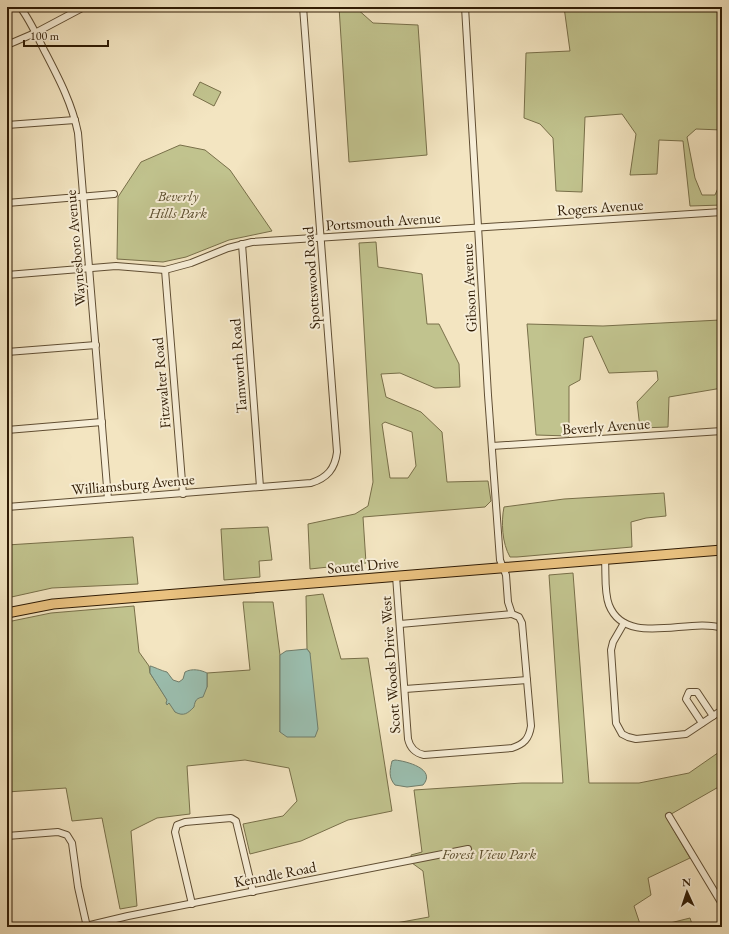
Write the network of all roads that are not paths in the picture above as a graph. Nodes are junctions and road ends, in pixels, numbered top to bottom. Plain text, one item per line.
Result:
1 (20, 7) edge
2 (84, 7) edge
3 (303, 7) edge
4 (465, 7) edge
5 (35, 33) junction
6 (7, 45) edge
7 (75, 120) junction
8 (7, 125) edge
9 (114, 194) dead end
10 (84, 196) junction
11 (7, 203) edge
12 (722, 212) edge
13 (479, 228) junction
14 (321, 238) junction
15 (242, 244) junction
16 (90, 268) junction
17 (165, 270) junction
18 (7, 275) edge
19 (96, 345) junction
20 (7, 352) edge
21 (102, 422) junction
22 (7, 430) edge
23 (722, 431) edge
24 (492, 446) junction
25 (260, 487) junction
26 (183, 494) junction
27 (108, 499) junction
28 (7, 507) edge
29 (722, 550) edge
30 (605, 560) junction
31 (503, 567) junction
32 (396, 576) junction
33 (7, 613) edge
34 (512, 614) junction
35 (624, 623) junction
36 (400, 624) junction
37 (722, 628) edge
38 (527, 680) junction
39 (405, 689) junction
40 (722, 710) edge
41 (713, 716) junction
42 (702, 723) junction
43 (669, 816) dead end
44 (7, 836) edge
45 (468, 849) dead end
46 (253, 892) junction
47 (192, 904) junction
48 (722, 904) edge
49 (86, 927) edge

1 - 5 street, Waynesboro Avenue
2 - 5 street
3 - 14 street, Spottswood Road
4 - 13 street, Gibson Avenue
5 - 6 street
5 - 7 street, Waynesboro Avenue
7 - 8 street
7 - 10 street, Waynesboro Avenue
9 - 10 street
10 - 11 street
10 - 16 street, Waynesboro Avenue
12 - 13 street, Rogers Avenue
13 - 14 street, Portsmouth Avenue
13 - 24 street, Gibson Avenue
14 - 15 street, Portsmouth Avenue
14 - 25 street, Spottswood Road
15 - 17 street, Portsmouth Avenue
15 - 25 street, Tamworth Road
16 - 17 street, Portsmouth Avenue
16 - 18 street, Portsmouth Avenue
16 - 19 street, Waynesboro Avenue
17 - 26 street, Fitzwalter Road
19 - 20 street
19 - 21 street, Waynesboro Avenue
21 - 22 street
21 - 27 street, Waynesboro Avenue
23 - 24 street, Beverly Avenue
24 - 31 street, Gibson Avenue
25 - 26 street, Williamsburg Avenue
26 - 27 street, Williamsburg Avenue
27 - 28 street, Williamsburg Avenue
29 - 30 main road, Soutel Drive
30 - 31 main road, Soutel Drive
30 - 35 street
31 - 32 main road, Soutel Drive
31 - 34 street, Gibson Avenue
32 - 33 main road, Soutel Drive
32 - 36 street, Scott Woods Drive West
34 - 36 street
34 - 38 street
35 - 37 street
35 - 42 street
36 - 39 street, Scott Woods Drive West
38 - 39 street
38 - 39 street, Scott Woods Drive West
40 - 41 street
41 - 42 street
41 - 42 street
43 - 48 street
44 - 49 street
45 - 46 street, Kenndle Road
46 - 47 street, Kenndle Road
46 - 47 street
47 - 49 street, Kenndle Road

